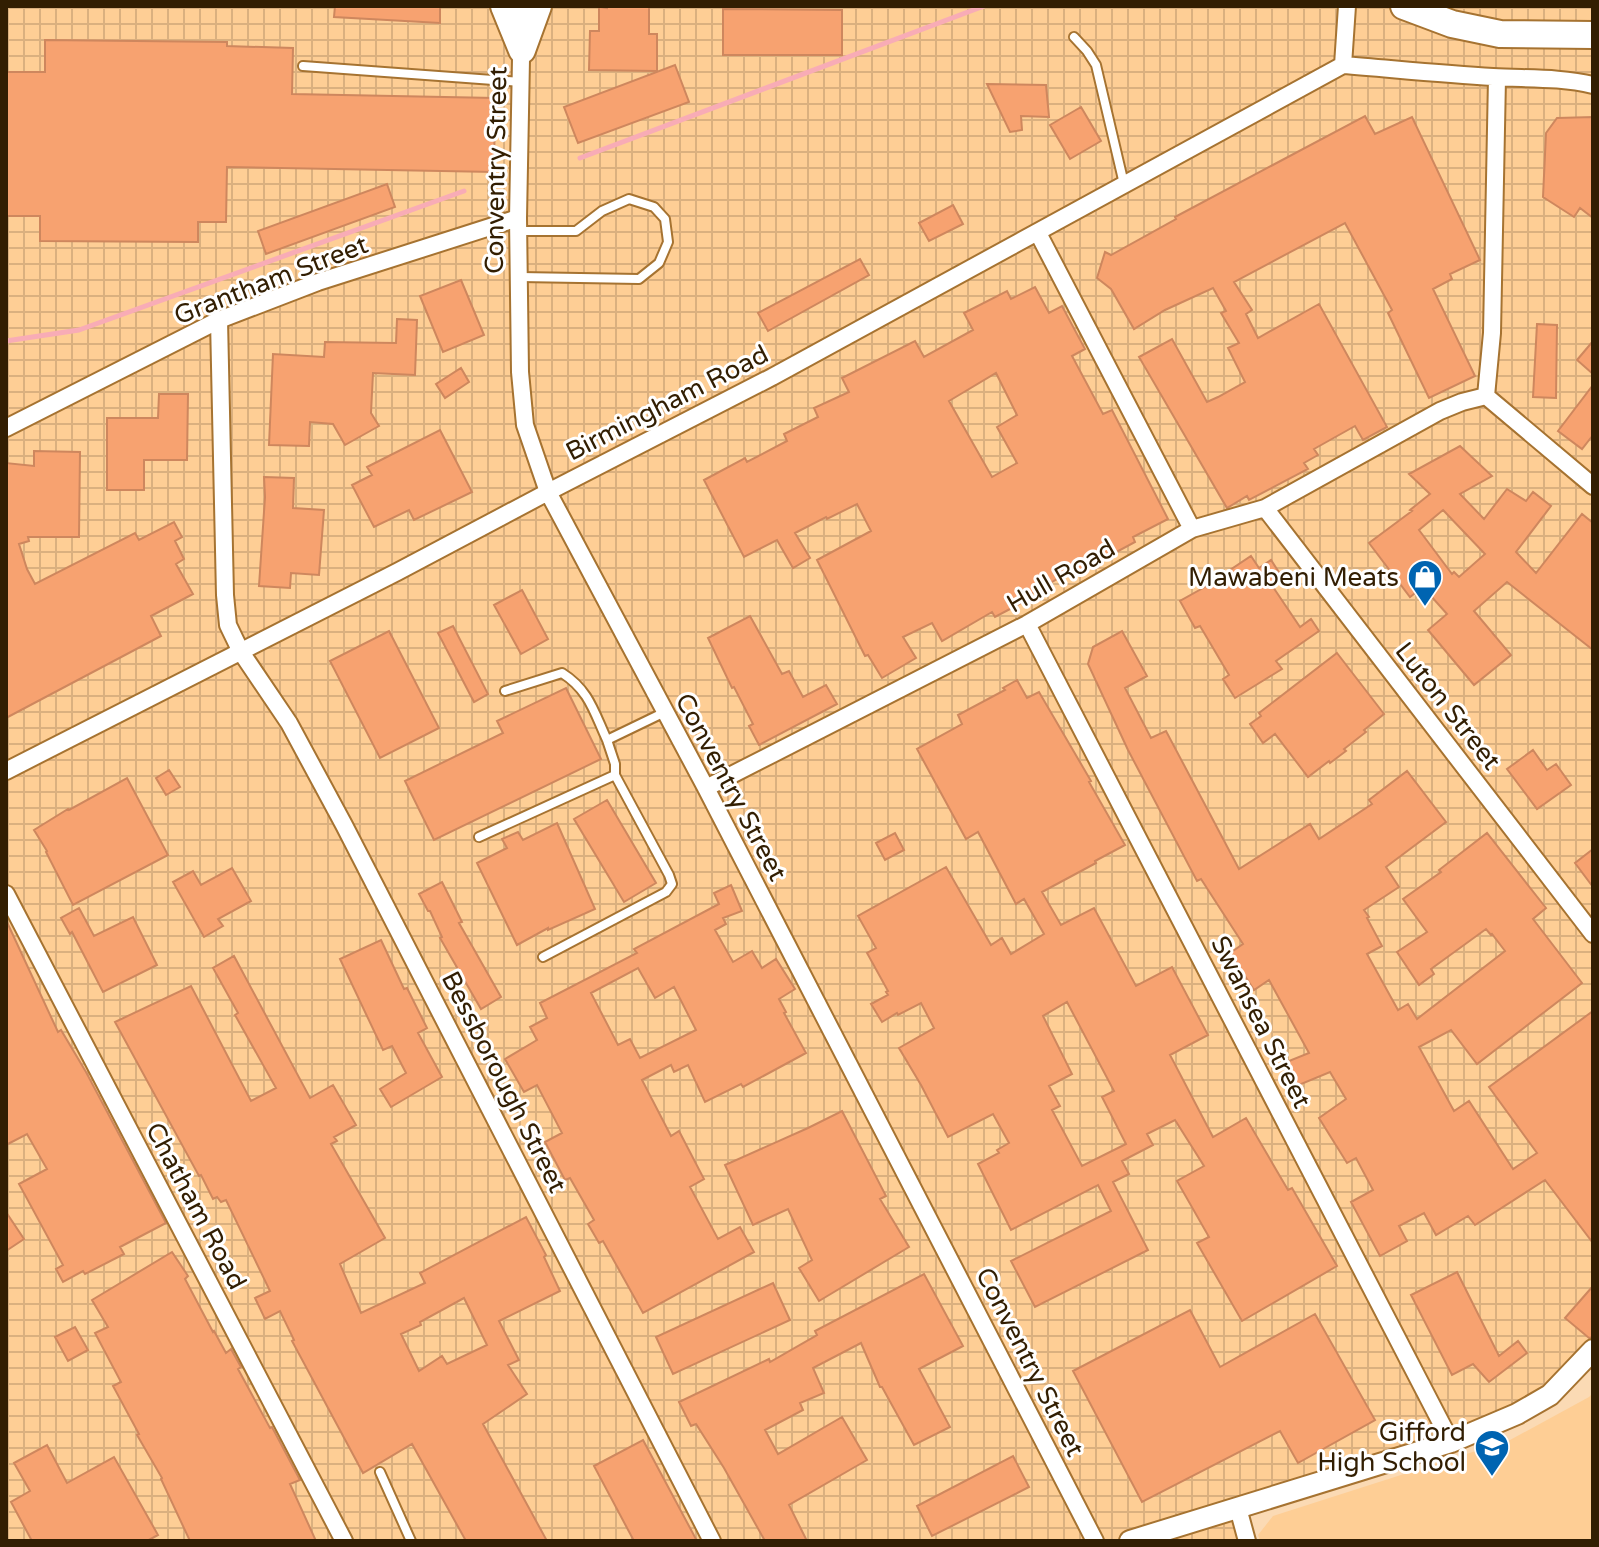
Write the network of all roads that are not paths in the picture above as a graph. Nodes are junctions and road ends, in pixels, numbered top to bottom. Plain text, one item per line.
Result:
1 (504, 6) edge
2 (522, 6) edge
3 (538, 6) edge
4 (1347, 6) edge
5 (1404, 7) edge
6 (1592, 35) edge
7 (1074, 37) dead end
8 (522, 50) junction
9 (1343, 65) junction
10 (303, 66) dead end
11 (1497, 78) junction
12 (521, 82) junction
13 (1593, 85) edge
14 (1125, 185) junction
15 (518, 225) junction
16 (1038, 233) junction
17 (519, 277) junction
18 (219, 320) junction
19 (1486, 396) junction
20 (6, 428) edge
21 (1593, 486) edge
22 (548, 492) junction
23 (1265, 508) junction
24 (1192, 529) junction
25 (1027, 624) junction
26 (241, 652) junction
27 (505, 691) dead end
28 (665, 712) junction
29 (607, 740) junction
30 (6, 771) edge
31 (615, 775) junction
32 (706, 788) junction
33 (479, 837) dead end
34 (6, 894) edge
35 (1593, 934) edge
36 (543, 957) dead end
37 (1593, 1350) edge
38 (1451, 1442) junction
39 (380, 1472) dead end
40 (1238, 1508) junction
41 (344, 1541) edge
42 (411, 1541) edge
43 (712, 1541) edge
44 (1095, 1541) edge
45 (1130, 1541) edge
46 (1247, 1541) edge

1 - 8 highway
2 - 8 street, Conventry Street
3 - 8 highway
4 - 9 street
5 - 6 highway
7 - 14 lane
8 - 12 street, Conventry Street
9 - 11 street
9 - 14 street, Birmingham Road
10 - 12 lane
11 - 13 street
11 - 19 street
12 - 15 street, Conventry Street
14 - 16 street, Birmingham Road
15 - 17 street, Conventry Street
15 - 17 lane
15 - 18 street, Grantham Street
16 - 22 street, Birmingham Road
16 - 24 street
17 - 22 street, Conventry Street
18 - 20 street, Grantham Street
18 - 26 street, Bessborough Street
19 - 21 street
19 - 23 street, Hull Road
22 - 26 street, Birmingham Road
22 - 28 street, Conventry Street
23 - 24 street, Hull Road
23 - 35 street, Luton Street
24 - 25 street, Hull Road
25 - 32 street, Hull Road
25 - 38 street, Swansea Street
26 - 30 street, Birmingham Road
26 - 43 street, Bessborough Street
27 - 29 lane
28 - 29 lane
28 - 32 street, Conventry Street
29 - 31 lane
31 - 33 lane
31 - 36 lane
32 - 44 street, Conventry Street
34 - 41 street, Chatham Road
37 - 38 street
38 - 40 street
39 - 42 lane
40 - 45 street
40 - 46 street

